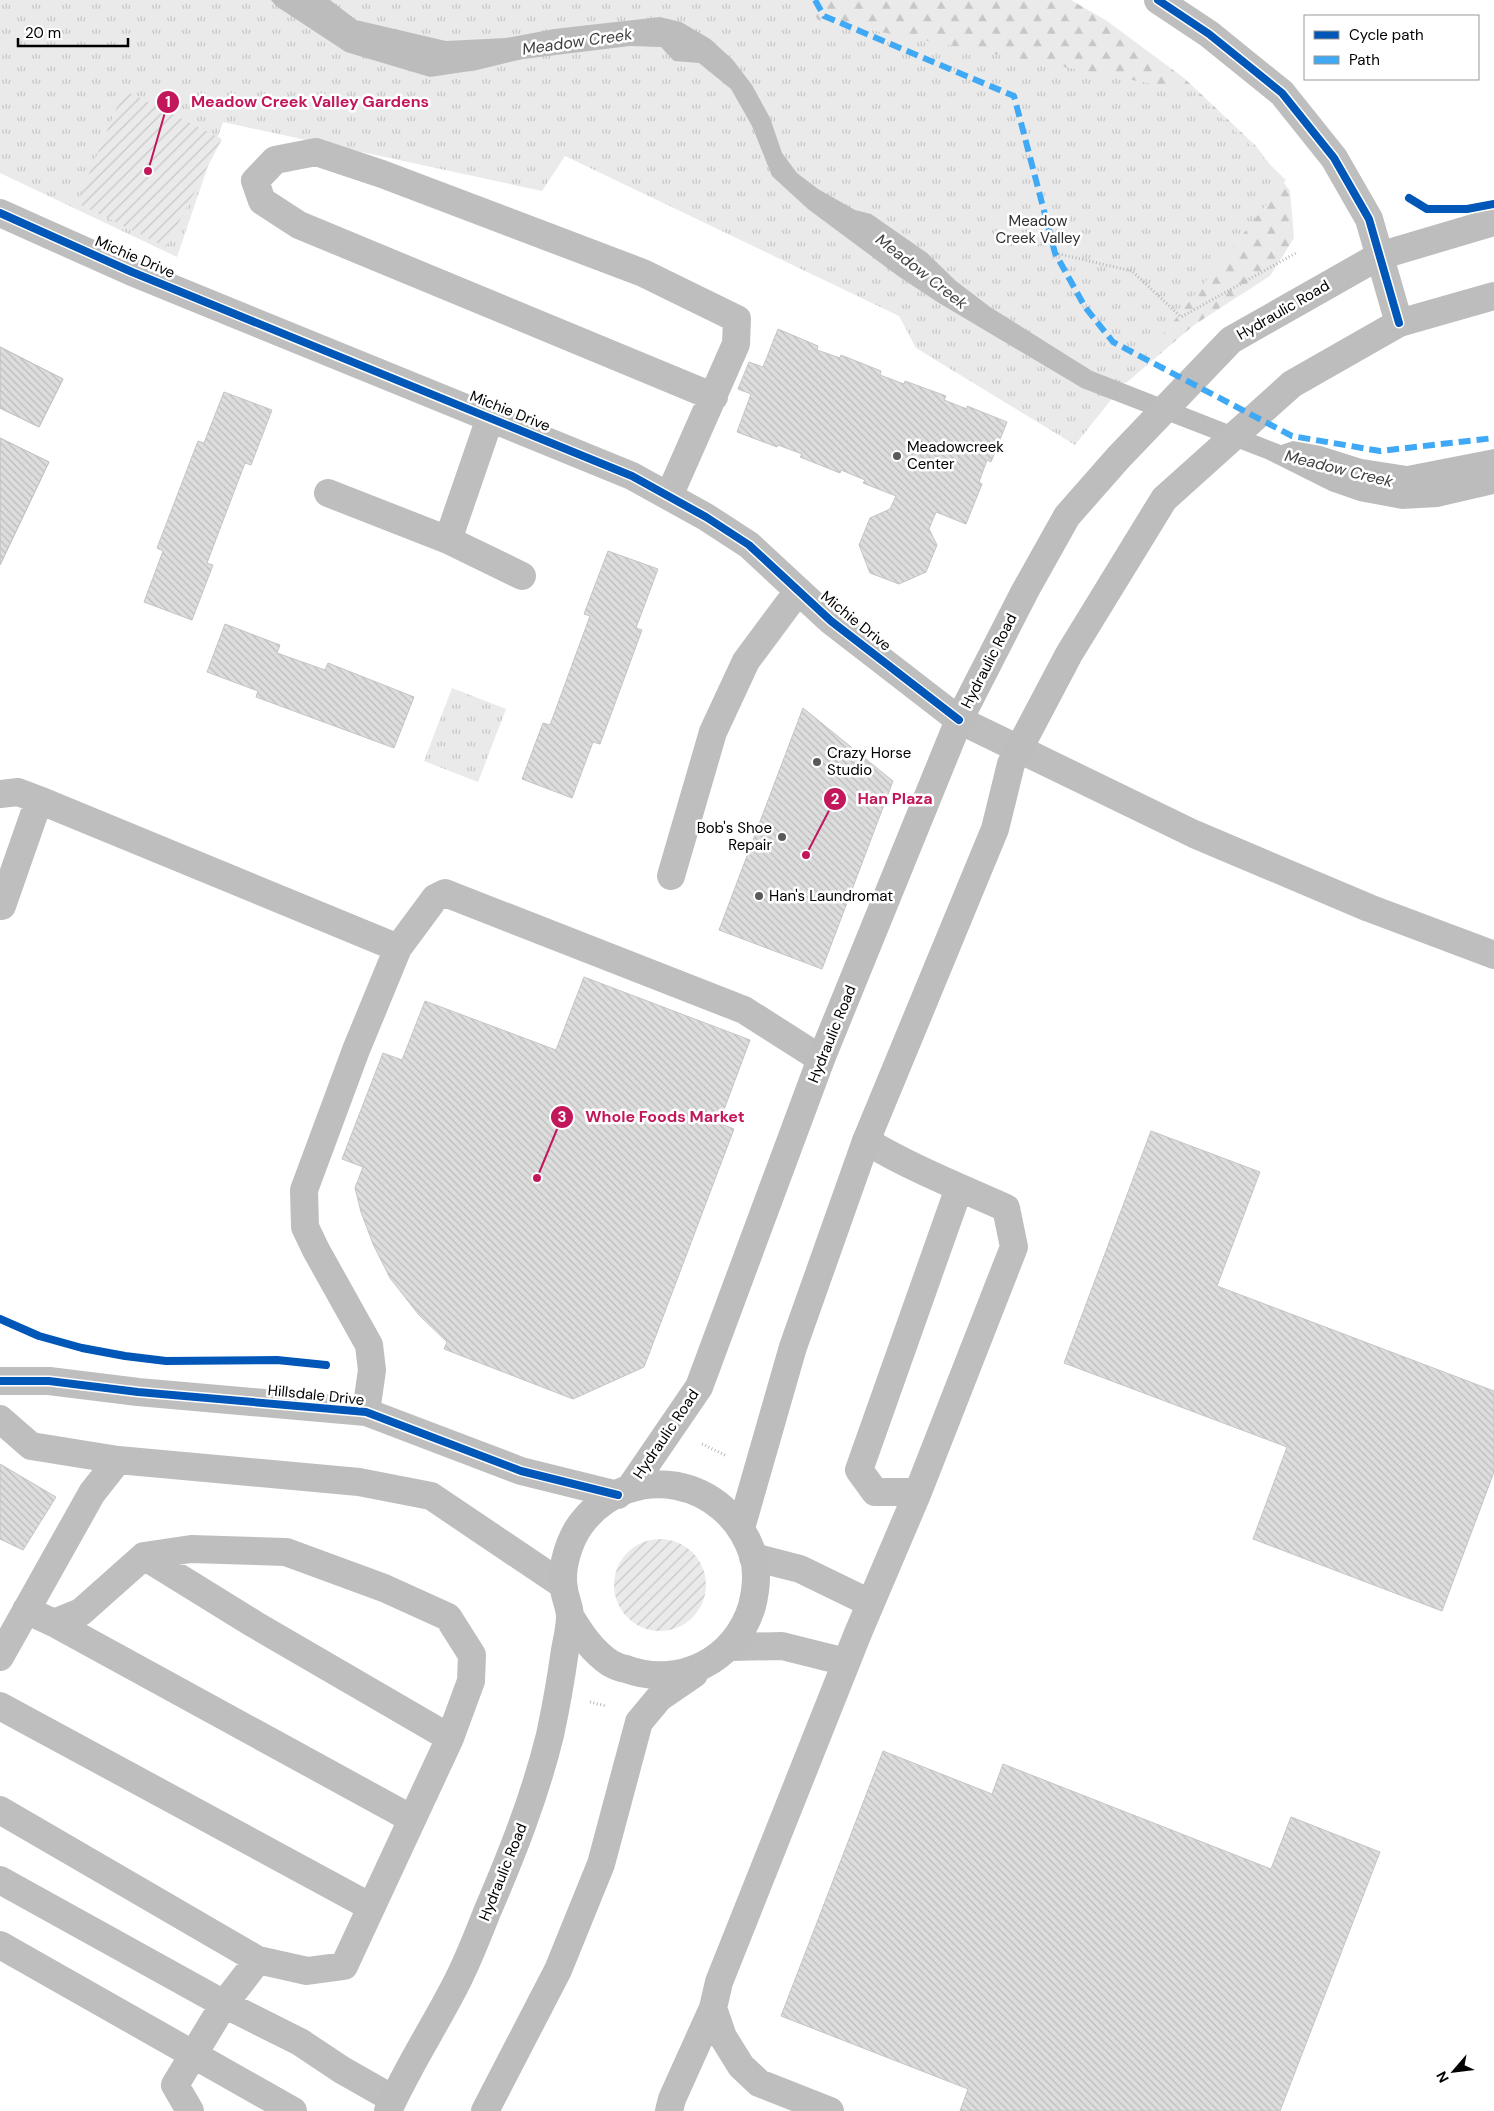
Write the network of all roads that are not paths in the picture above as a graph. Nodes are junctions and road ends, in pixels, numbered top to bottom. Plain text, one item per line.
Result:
1 (1158, 0) edge
2 (0, 212) edge
3 (1494, 222) edge
4 (1380, 256) junction
5 (1494, 296) edge
6 (1399, 323) junction
7 (714, 397) junction
8 (490, 418) junction
9 (328, 493) dead end
10 (669, 496) junction
11 (448, 540) junction
12 (522, 576) dead end
13 (798, 590) junction
14 (959, 720) junction
15 (1017, 749) junction
16 (0, 794) edge
17 (39, 800) junction
18 (671, 876) dead end
19 (2, 906) dead end
20 (398, 948) junction
21 (1494, 955) edge
22 (821, 1060) junction
23 (866, 1141) junction
24 (960, 1188) junction
25 (0, 1380) edge
26 (366, 1412) junction
27 (0, 1419) edge
28 (118, 1460) junction
29 (624, 1491) junction
30 (918, 1492) junction
31 (741, 1528) junction
32 (144, 1556) junction
33 (753, 1557) junction
34 (563, 1585) junction
35 (870, 1603) junction
36 (26, 1610) junction
37 (570, 1616) junction
38 (54, 1623) junction
39 (730, 1647) junction
40 (0, 1657) edge
41 (846, 1662) junction
42 (704, 1666) junction
43 (0, 1706) edge
44 (450, 1738) junction
45 (0, 1810) edge
46 (412, 1819) junction
47 (0, 1880) edge
48 (371, 1907) junction
49 (0, 1945) edge
50 (258, 1960) junction
51 (224, 2004) junction
52 (713, 2008) junction
53 (194, 2054) junction
54 (390, 2105) edge
55 (190, 2111) edge
56 (293, 2111) edge
57 (485, 2111) edge
58 (670, 2111) edge
59 (830, 2111) edge

1 - 4 street
2 - 8 street, Michie Drive
3 - 4 main road, Hydraulic Road
4 - 6 street
4 - 14 main road, Hydraulic Road
5 - 6 main road
6 - 15 main road
7 - 7 street
7 - 10 street
8 - 10 street, Michie Drive
8 - 11 street
9 - 11 street
10 - 13 street, Michie Drive
11 - 12 street
13 - 14 street, Michie Drive
13 - 18 street
14 - 15 street, Michie Drive
14 - 22 main road, Hydraulic Road
15 - 21 street, Michie Drive
15 - 23 main road
16 - 17 street
17 - 19 street
17 - 20 street
20 - 22 street
20 - 26 street
22 - 29 main road, Hydraulic Road
23 - 24 street
23 - 31 main road
24 - 30 street
24 - 30 street
25 - 26 street, Hillsdale Drive
26 - 29 street, Hillsdale Drive
27 - 28 street
28 - 34 street
28 - 36 street
29 - 31 main road, Hydraulic Road
29 - 34 main road, Hydraulic Road
30 - 35 street
31 - 33 main road, Hydraulic Road
32 - 38 street
32 - 44 street
32 - 44 street
33 - 35 street
33 - 39 main road, Hydraulic Road
34 - 37 main road, Hydraulic Road
35 - 41 street
36 - 38 street
36 - 40 street
37 - 42 main road, Hydraulic Road
37 - 54 main road, Hydraulic Road
38 - 46 street
39 - 41 street
39 - 42 main road, Hydraulic Road
41 - 52 street
42 - 57 main road, Hydraulic Road
43 - 48 street
44 - 46 street
45 - 50 street
46 - 48 street
47 - 51 street
48 - 50 street
49 - 53 street
50 - 51 street
51 - 53 street
51 - 54 street
52 - 58 street
52 - 59 street
53 - 55 street
53 - 56 street

